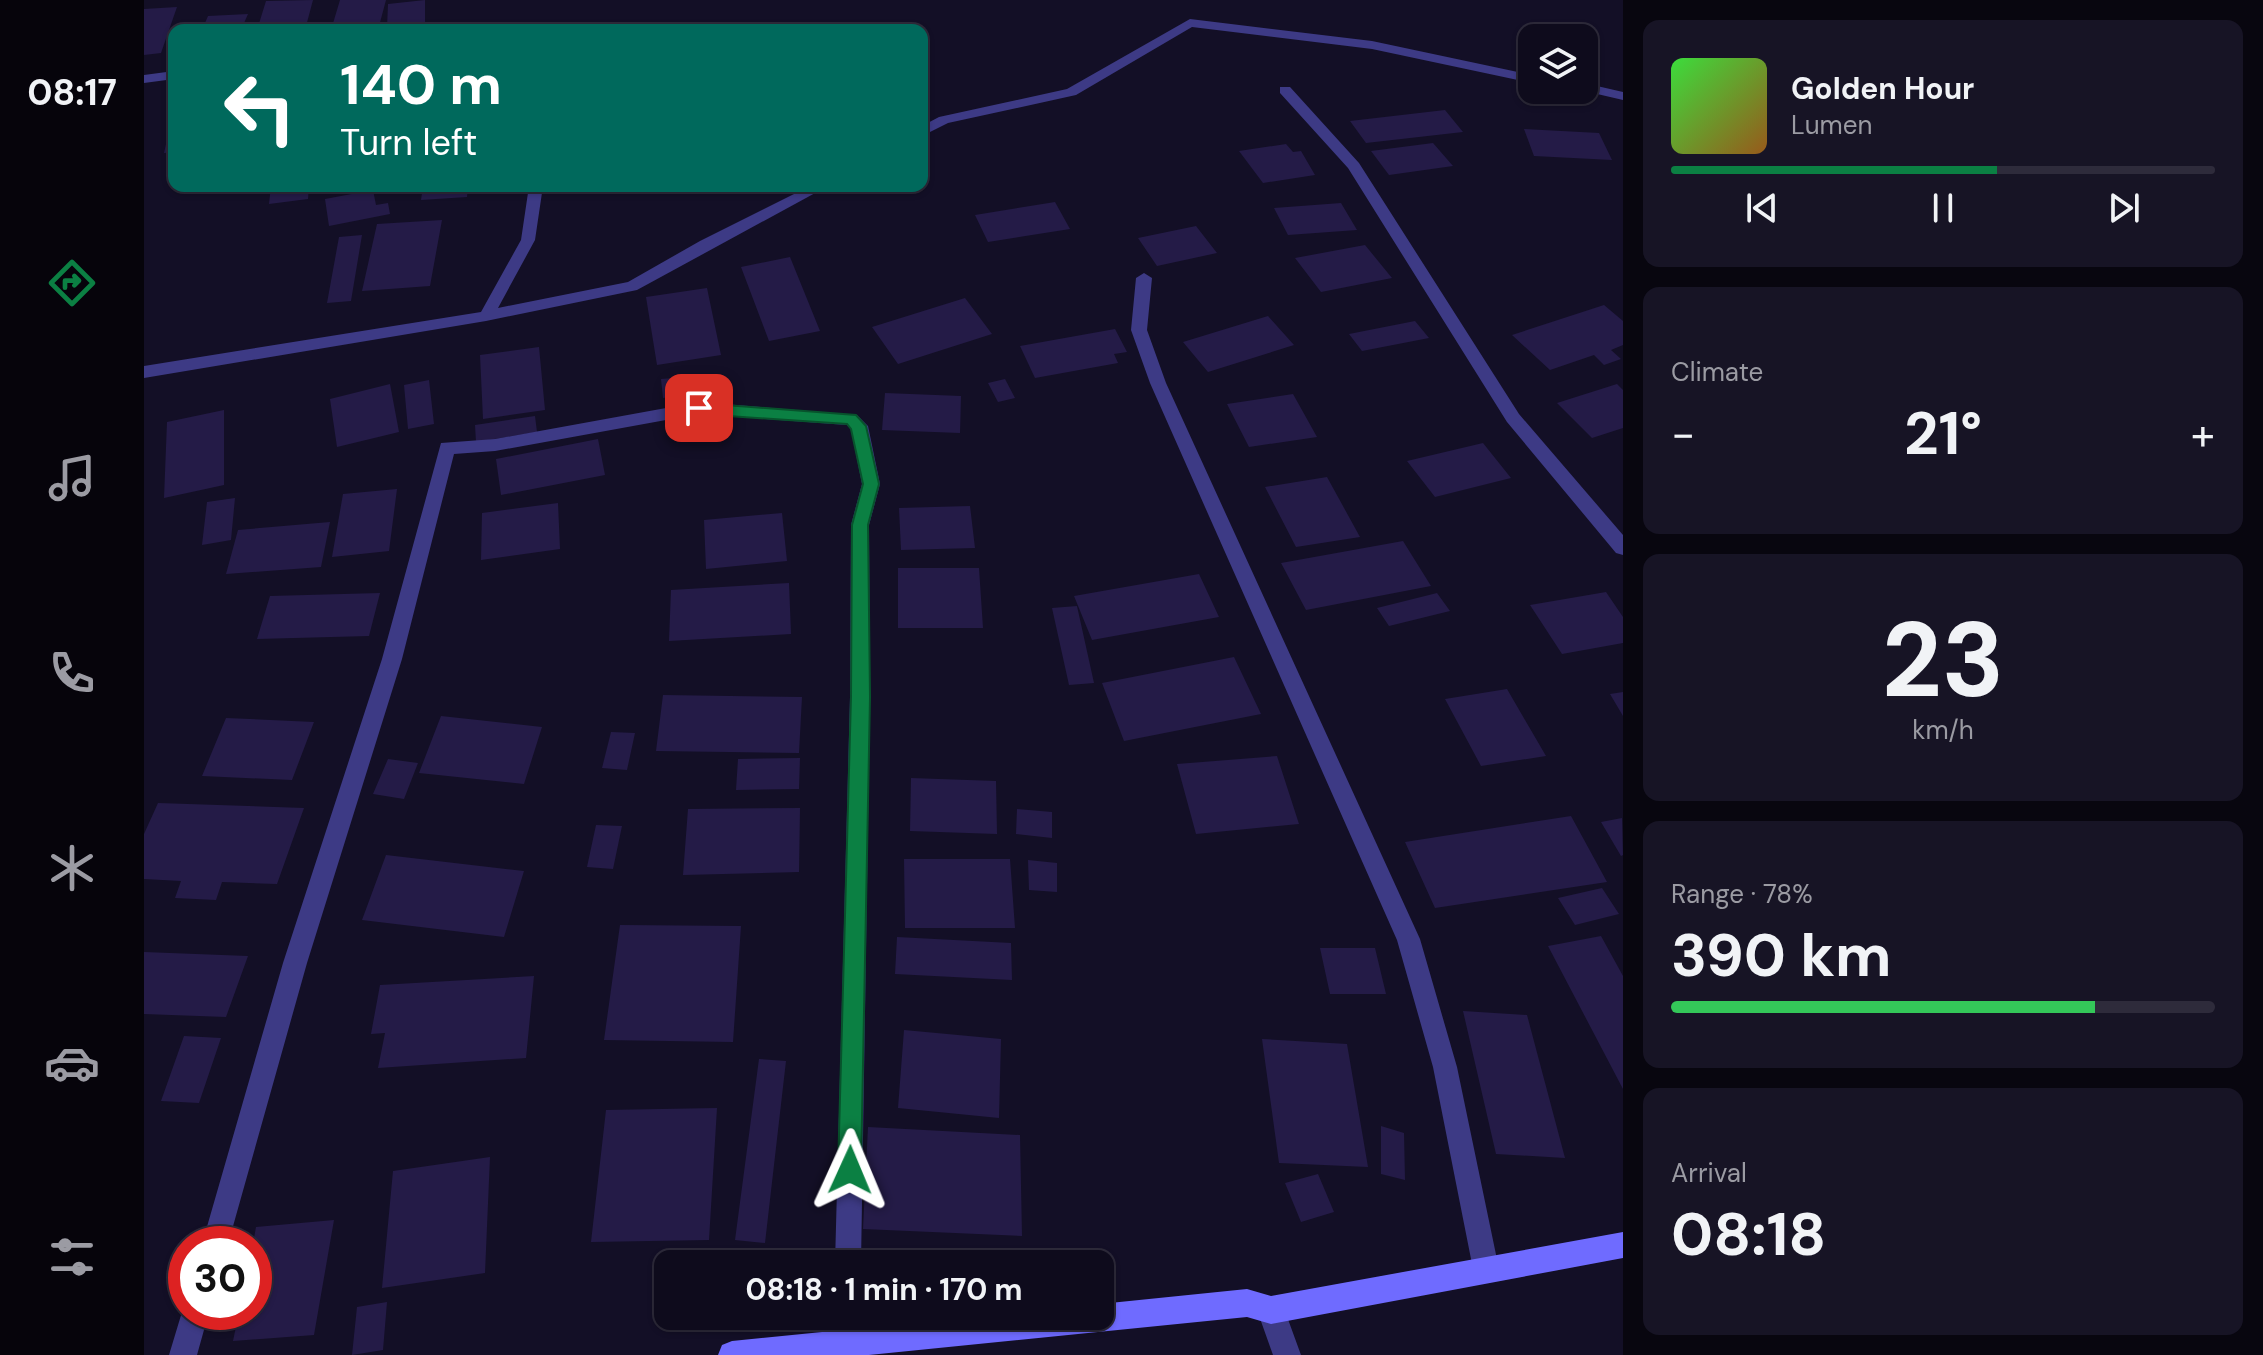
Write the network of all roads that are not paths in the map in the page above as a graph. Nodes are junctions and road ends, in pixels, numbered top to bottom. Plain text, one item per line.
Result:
1 (168, 76) edge
2 (1518, 76) edge
3 (144, 79) edge
4 (1285, 90) dead end
5 (1598, 90) edge
6 (1623, 96) edge
7 (928, 129) edge
8 (535, 192) edge
9 (809, 192) edge
10 (1144, 278) dead end
11 (486, 316) junction
12 (144, 372) edge
13 (1623, 548) edge
14 (220, 1226) edge
15 (1623, 1245) edge
16 (848, 1250) edge
17 (1486, 1269) junction
18 (1271, 1310) junction
19 (190, 1330) edge
20 (846, 1338) edge
21 (183, 1355) edge
22 (732, 1355) edge
23 (1287, 1355) edge

1 - 3 street
2 - 7 street
4 - 13 street
5 - 6 street
8 - 11 street
9 - 11 street
10 - 17 street
11 - 12 street
14 - 16 street
15 - 17 main road
17 - 18 main road
18 - 20 main road
18 - 23 street
19 - 21 street
20 - 22 main road

